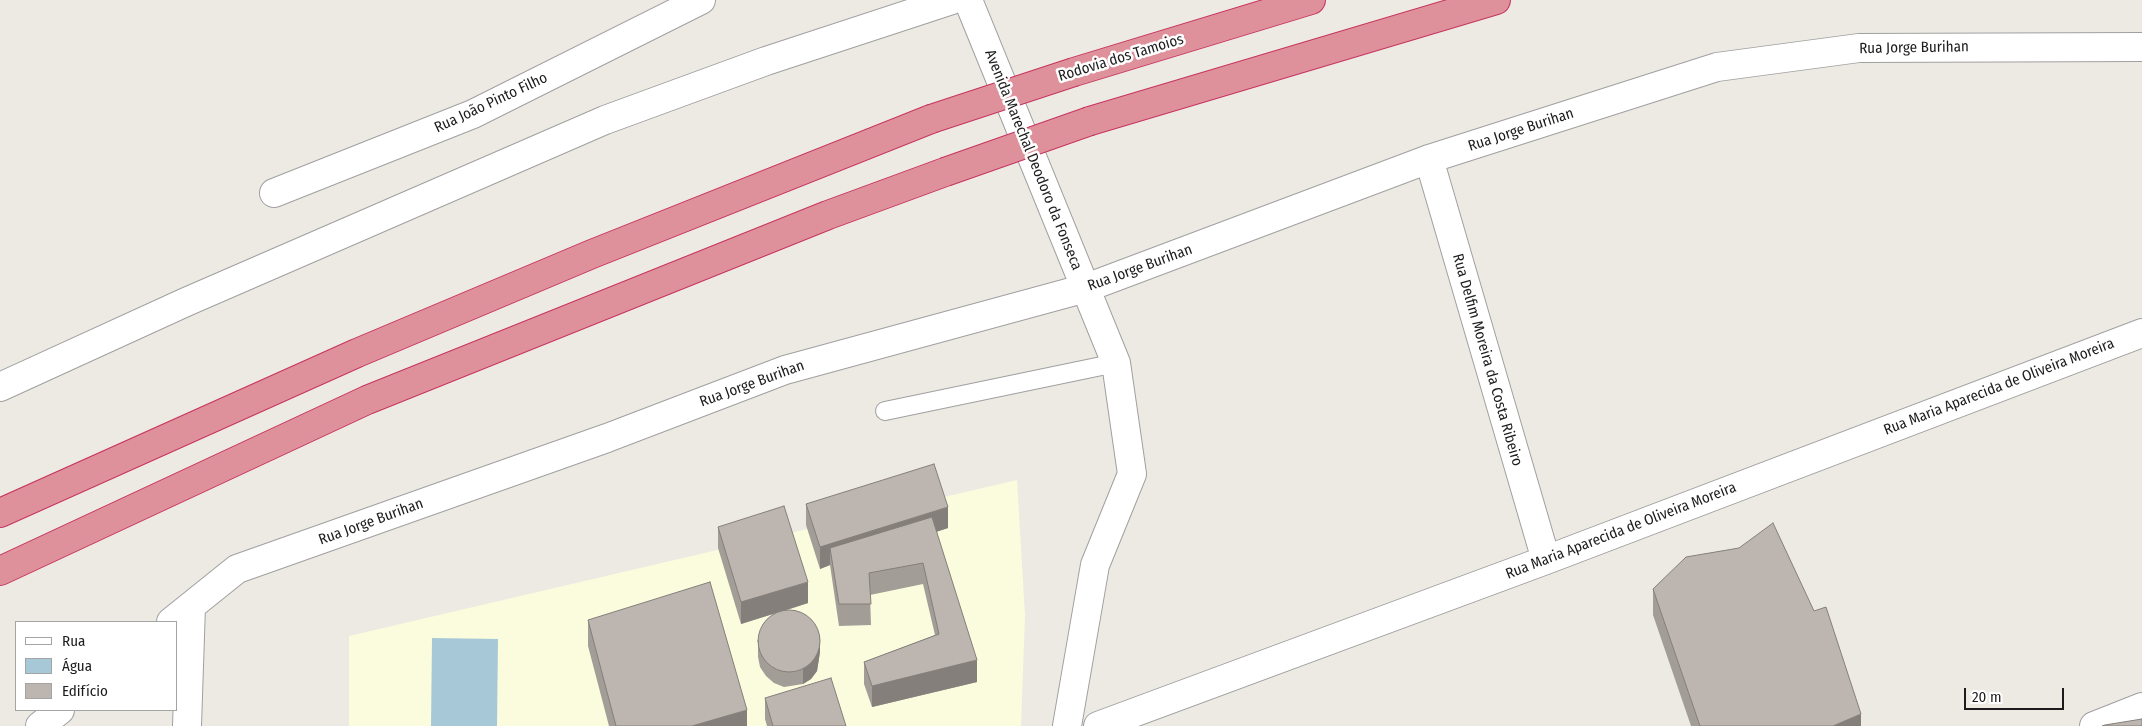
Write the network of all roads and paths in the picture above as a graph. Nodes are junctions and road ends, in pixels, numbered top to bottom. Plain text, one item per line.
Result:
1 (701, 0) edge
2 (952, 0) edge
3 (968, 0) edge
4 (1311, 0) edge
5 (1496, 0) edge
6 (2142, 47) edge
7 (1429, 160) junction
8 (274, 193) dead end
9 (1086, 288) junction
10 (2142, 333) edge
11 (1116, 363) junction
12 (0, 387) edge
13 (885, 411) dead end
14 (0, 513) edge
15 (1546, 560) junction
16 (0, 571) edge
17 (181, 614) edge
18 (2142, 707) edge
19 (59, 711) edge
20 (40, 726) edge
21 (187, 726) edge
22 (1067, 726) edge
23 (1098, 726) edge
24 (2094, 726) edge

1 - 8 street, Rua João Pinto Filho
2 - 12 street
3 - 9 street, Avenida Marechal Deodoro da Fonseca
4 - 14 highway, Rodovia dos Tamoios, bridge
5 - 16 highway, bridge
6 - 7 street, Rua Jorge Burihan
7 - 9 street, Rua Jorge Burihan
7 - 15 street, Rua Delfim Moreira da Costa Ribeiro
9 - 11 street, Avenida Marechal Deodoro da Fonseca
9 - 17 street, Rua Jorge Burihan
10 - 15 street, Rua Maria Aparecida de Oliveira Moreira
11 - 13 lane
11 - 22 street, Avenida Marechal Deodoro da Fonseca
15 - 23 street, Rua Maria Aparecida de Oliveira Moreira
17 - 21 street
18 - 24 street
19 - 20 street

